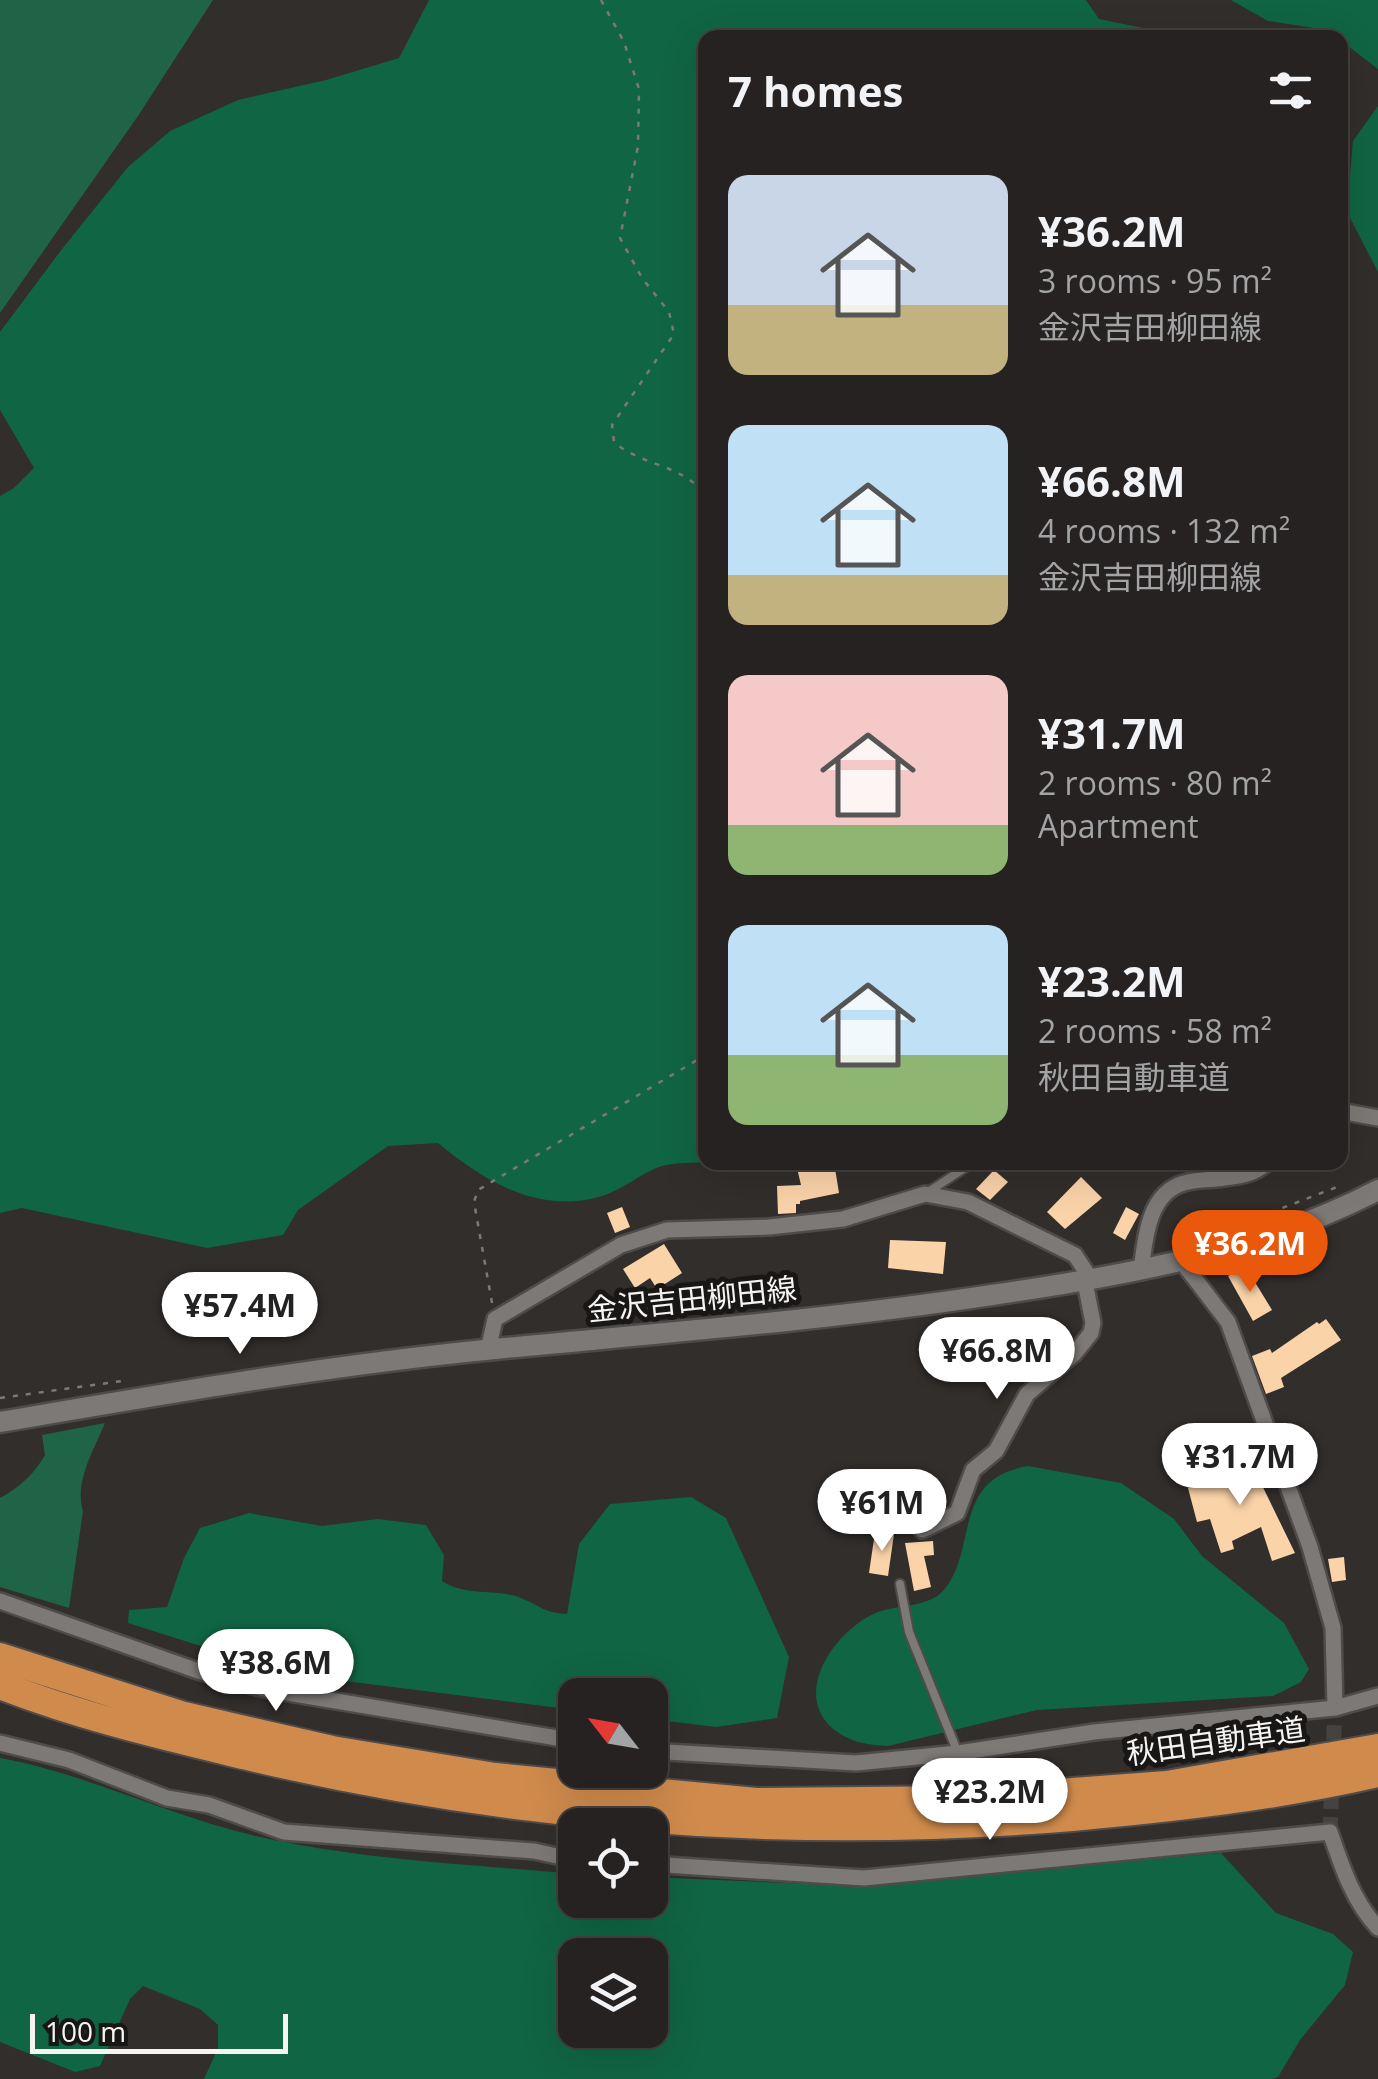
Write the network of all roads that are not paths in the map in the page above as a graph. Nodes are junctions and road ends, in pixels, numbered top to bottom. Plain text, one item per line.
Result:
1 (1348, 1112) edge
2 (1378, 1118) edge
3 (962, 1170) edge
4 (1257, 1170) edge
5 (1378, 1190) edge
6 (924, 1194) junction
7 (1182, 1262) junction
8 (1140, 1270) junction
9 (1089, 1281) junction
10 (488, 1350) junction
11 (0, 1422) edge
12 (922, 1530) dead end
13 (900, 1584) dead end
14 (0, 1601) edge
15 (0, 1649) edge
16 (0, 1657) edge
17 (14, 1684) edge
18 (1378, 1696) edge
19 (1335, 1708) junction
20 (558, 1738) edge
21 (0, 1743) edge
22 (1378, 1748) edge
23 (668, 1752) edge
24 (958, 1753) junction
25 (1378, 1772) edge
26 (558, 1856) edge
27 (668, 1865) edge
28 (1378, 1928) edge

1 - 2 street
3 - 6 lane
4 - 8 street
5 - 7 main road, 金沢吉田柳田線
6 - 9 street
6 - 10 street
7 - 8 main road, 金沢吉田柳田線
7 - 19 street
8 - 9 main road, 金沢吉田柳田線
9 - 10 main road, 金沢吉田柳田線
9 - 12 street
10 - 11 main road, 金沢吉田柳田線
13 - 24 lane
14 - 20 street
15 - 17 lane
16 - 17 highway, 秋田自動車道
17 - 22 highway, 秋田自動車道
17 - 25 highway, 秋田自動車道
18 - 19 street
19 - 24 street
21 - 26 street
23 - 24 street
27 - 28 street

